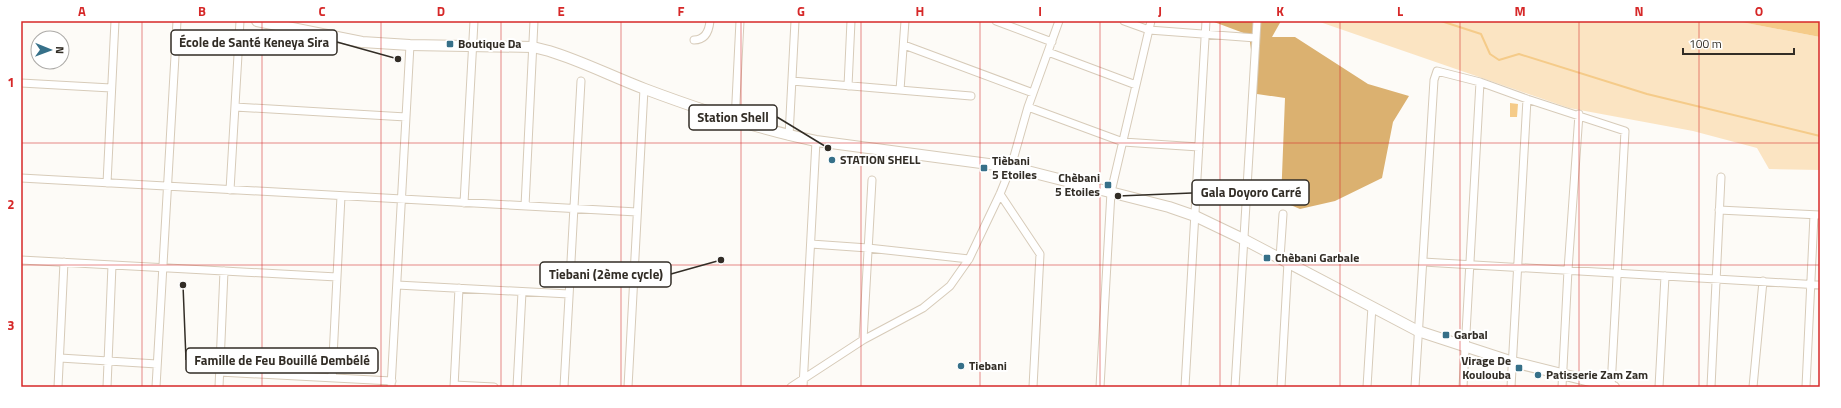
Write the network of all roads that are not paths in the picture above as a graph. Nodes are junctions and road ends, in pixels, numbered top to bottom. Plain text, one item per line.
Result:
1 (115, 21) edge
2 (178, 21) edge
3 (240, 21) edge
4 (257, 21) edge
5 (474, 21) edge
6 (534, 21) edge
7 (710, 21) edge
8 (740, 21) edge
9 (795, 21) edge
10 (851, 21) edge
11 (905, 21) edge
12 (996, 21) edge
13 (1059, 21) edge
14 (1124, 21) edge
15 (1151, 21) edge
16 (1206, 21) edge
17 (1257, 21) edge
18 (280, 23) edge
19 (1149, 30) junction
20 (1206, 35) junction
21 (1256, 38) junction
22 (694, 40) dead end
23 (1052, 42) junction
24 (410, 45) junction
25 (904, 45) junction
26 (472, 47) junction
27 (533, 47) junction
28 (1048, 52) junction
29 (581, 81) dead end
30 (792, 81) junction
31 (1480, 82) junction
32 (21, 83) edge
33 (1136, 85) junction
34 (848, 86) junction
35 (111, 88) junction
36 (644, 89) junction
37 (900, 90) junction
38 (1033, 93) junction
39 (971, 96) dead end
40 (1527, 99) junction
41 (235, 107) junction
42 (1028, 107) junction
43 (1579, 114) junction
44 (406, 117) junction
45 (735, 122) junction
46 (789, 136) junction
47 (816, 141) junction
48 (1123, 142) junction
49 (1199, 147) junction
50 (1011, 167) junction
51 (1721, 177) dead end
52 (21, 178) edge
53 (872, 180) dead end
54 (107, 183) junction
55 (167, 186) junction
56 (230, 190) junction
57 (1112, 192) junction
58 (1000, 194) junction
59 (341, 196) junction
60 (402, 199) junction
61 (464, 203) junction
62 (524, 206) junction
63 (574, 209) junction
64 (1719, 210) junction
65 (637, 212) junction
66 (1283, 214) dead end
67 (1817, 215) edge
68 (1195, 216) junction
69 (1243, 240) junction
70 (811, 244) junction
71 (868, 248) junction
72 (969, 259) junction
73 (21, 260) edge
74 (1284, 260) junction
75 (64, 262) junction
76 (1423, 262) junction
77 (1469, 264) junction
78 (112, 265) junction
79 (1518, 267) junction
80 (163, 268) junction
81 (1568, 270) junction
82 (224, 271) junction
83 (1618, 273) junction
84 (1665, 276) junction
85 (337, 277) junction
86 (1716, 279) junction
87 (1763, 281) junction
88 (1811, 284) junction
89 (397, 285) junction
90 (1820, 285) edge
91 (459, 288) junction
92 (522, 292) junction
93 (569, 294) junction
94 (1372, 306) junction
95 (1418, 331) junction
96 (863, 340) junction
97 (1465, 348) junction
98 (60, 358) junction
99 (108, 361) junction
100 (1513, 362) junction
101 (157, 364) junction
102 (219, 372) junction
103 (1562, 374) junction
104 (332, 378) junction
105 (391, 384) edge
106 (803, 384) edge
107 (454, 386) edge
108 (58, 387) edge
109 (107, 387) edge
110 (156, 387) edge
111 (219, 387) edge
112 (494, 387) edge
113 (517, 387) edge
114 (564, 387) edge
115 (628, 387) edge
116 (791, 387) edge
117 (1033, 387) edge
118 (1100, 387) edge
119 (1185, 387) edge
120 (1235, 387) edge
121 (1281, 387) edge
122 (1366, 387) edge
123 (1415, 387) edge
124 (1463, 387) edge
125 (1511, 387) edge
126 (1562, 387) edge
127 (1612, 387) edge
128 (1659, 387) edge
129 (1711, 387) edge
130 (1753, 387) edge
131 (1806, 387) edge

1 - 35 street
2 - 55 street
3 - 41 street
4 - 18 main road
5 - 26 street
6 - 27 street
7 - 22 street
8 - 45 street
9 - 30 street
10 - 34 street
11 - 25 street
12 - 23 street
13 - 23 street
14 - 19 street
15 - 19 street
16 - 20 street
17 - 21 street
18 - 24 main road
19 - 20 street
19 - 33 street
20 - 21 street
20 - 49 street
21 - 69 street
23 - 28 street
24 - 26 main road
24 - 44 street
25 - 37 street
25 - 38 street
26 - 27 main road
26 - 61 street
27 - 36 main road
27 - 62 street
28 - 33 street
28 - 38 street
29 - 63 street
30 - 34 street
30 - 46 street
31 - 40 street
31 - 76 street
31 - 77 street
32 - 35 street
33 - 48 street
34 - 37 street
35 - 54 street
36 - 45 main road
36 - 65 street
37 - 39 street
38 - 42 street
40 - 43 street
40 - 79 street
41 - 44 street
41 - 56 street
42 - 48 street
42 - 50 street
43 - 81 street
43 - 83 street
44 - 60 street
45 - 46 main road
46 - 47 main road
47 - 50 main road
47 - 70 street
48 - 49 street
48 - 57 street
49 - 68 street
50 - 57 main road
50 - 58 street
51 - 64 street
52 - 54 street
53 - 71 street
54 - 55 street
55 - 56 street
55 - 80 street
56 - 59 street
57 - 68 main road
57 - 118 street
58 - 72 street
58 - 117 street
59 - 60 street
59 - 85 street
60 - 61 street
60 - 89 street
61 - 62 street
62 - 63 street
63 - 65 street
63 - 93 street
64 - 67 street
64 - 86 street
65 - 115 street
66 - 74 street
67 - 88 street
68 - 69 main road
68 - 119 street
69 - 74 main road
69 - 120 street
70 - 71 street
70 - 106 street
71 - 72 street
71 - 96 street
72 - 96 street
73 - 75 street
74 - 94 main road
74 - 121 street
75 - 78 street
75 - 98 street
76 - 77 street
76 - 95 street
77 - 79 street
77 - 97 street
78 - 80 street
78 - 99 street
79 - 81 street
79 - 100 street
80 - 82 street
80 - 101 street
81 - 83 street
81 - 103 street
82 - 85 street
82 - 102 street
83 - 84 street
83 - 127 street
84 - 86 street
84 - 128 street
85 - 104 street
86 - 87 street
86 - 129 street
87 - 88 street
87 - 130 street
88 - 90 street
88 - 131 street
89 - 91 street
89 - 105 street
91 - 92 street
91 - 107 street
92 - 93 street
92 - 113 street
93 - 114 street
94 - 95 main road
94 - 122 street
95 - 97 main road
95 - 123 street
96 - 106 street
97 - 100 main road
97 - 124 street
98 - 99 street
98 - 108 street
99 - 101 street
99 - 109 street
100 - 103 main road
100 - 125 street
101 - 110 street
102 - 104 street
102 - 111 street
103 - 126 street
103 - 127 main road
104 - 105 street
106 - 116 street
107 - 112 street

